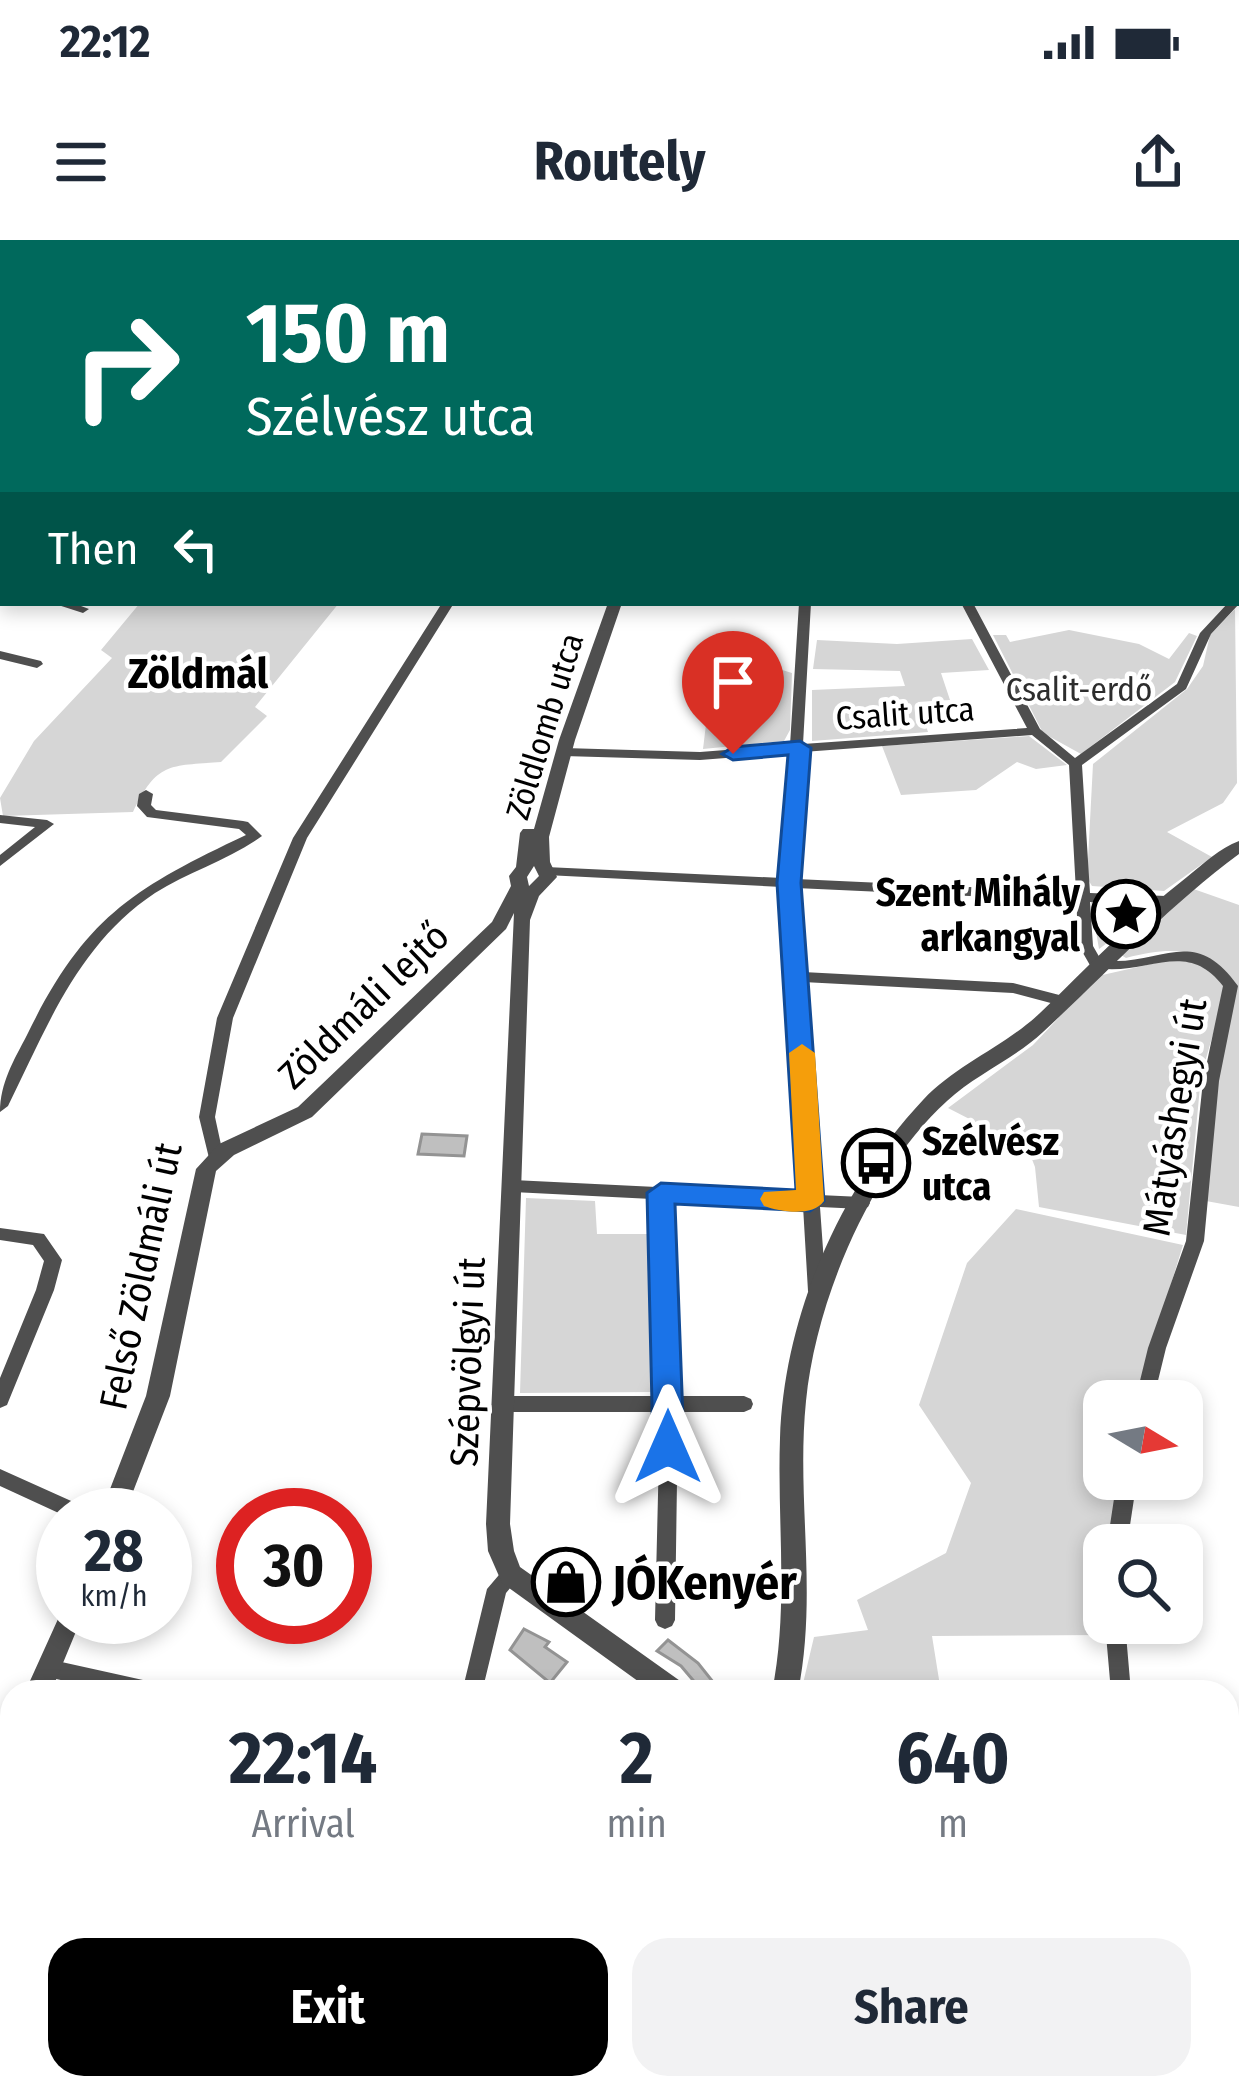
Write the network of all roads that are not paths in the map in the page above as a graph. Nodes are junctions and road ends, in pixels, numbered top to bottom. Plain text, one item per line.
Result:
1 (50, 240) edge
2 (74, 240) edge
3 (70, 606) edge
4 (446, 606) edge
5 (605, 606) edge
6 (614, 606) edge
7 (805, 606) edge
8 (969, 606) edge
9 (1231, 606) edge
10 (83, 609) dead end
11 (0, 655) edge
12 (37, 664) dead end
13 (1035, 731) junction
14 (800, 748) junction
15 (558, 751) junction
16 (1075, 764) junction
17 (146, 794) dead end
18 (0, 819) edge
19 (1239, 846) edge
20 (0, 862) edge
21 (540, 872) junction
22 (789, 883) junction
23 (1082, 897) junction
24 (1166, 901) junction
25 (507, 924) junction
26 (1096, 964) junction
27 (798, 977) junction
28 (1062, 1001) junction
29 (0, 1106) edge
30 (215, 1154) junction
31 (513, 1186) junction
32 (661, 1193) junction
33 (810, 1201) junction
34 (862, 1202) junction
35 (0, 1234) edge
36 (818, 1297) junction
37 (1149, 1380) edge
38 (0, 1400) edge
39 (506, 1404) junction
40 (669, 1404) junction
41 (744, 1404) dead end
42 (0, 1477) edge
43 (122, 1488) edge
44 (36, 1494) edge
45 (512, 1575) junction
46 (665, 1620) dead end
47 (58, 1644) edge
48 (1117, 1644) edge
49 (43, 1680) edge
50 (475, 1680) edge
51 (657, 1680) edge
52 (787, 1680) edge
53 (1120, 1680) edge

1 - 2 street
3 - 10 street
4 - 30 street, Felső Zöldmáli út
5 - 15 street, Zöldlomb utca
6 - 15 street, Zöldlomb utca
7 - 14 street
8 - 13 street
9 - 16 street
11 - 12 street
13 - 14 street, Csalit utca
13 - 16 street
14 - 15 street, Csalit utca
14 - 22 street
15 - 21 street, Zöldlomb utca
16 - 23 street
17 - 29 street
18 - 20 street
19 - 24 street
21 - 22 street
21 - 25 street
22 - 23 street
22 - 27 street
23 - 24 street
23 - 26 street
24 - 26 street
25 - 30 street, Zöldmáli lejtő
25 - 31 street, Szépvölgyi út
26 - 28 street
26 - 37 street, Mátyáshegyi út
27 - 28 street
27 - 33 street
28 - 34 street
30 - 43 street, Felső Zöldmáli út
31 - 32 street
31 - 39 street, Szépvölgyi út
32 - 33 street
32 - 40 street
33 - 34 street
33 - 36 street
34 - 36 street
35 - 38 street
36 - 52 street
39 - 40 street
39 - 45 street, Szépvölgyi út
40 - 41 street
40 - 46 street
42 - 44 street
45 - 50 street
45 - 51 street
47 - 49 street
48 - 53 street

